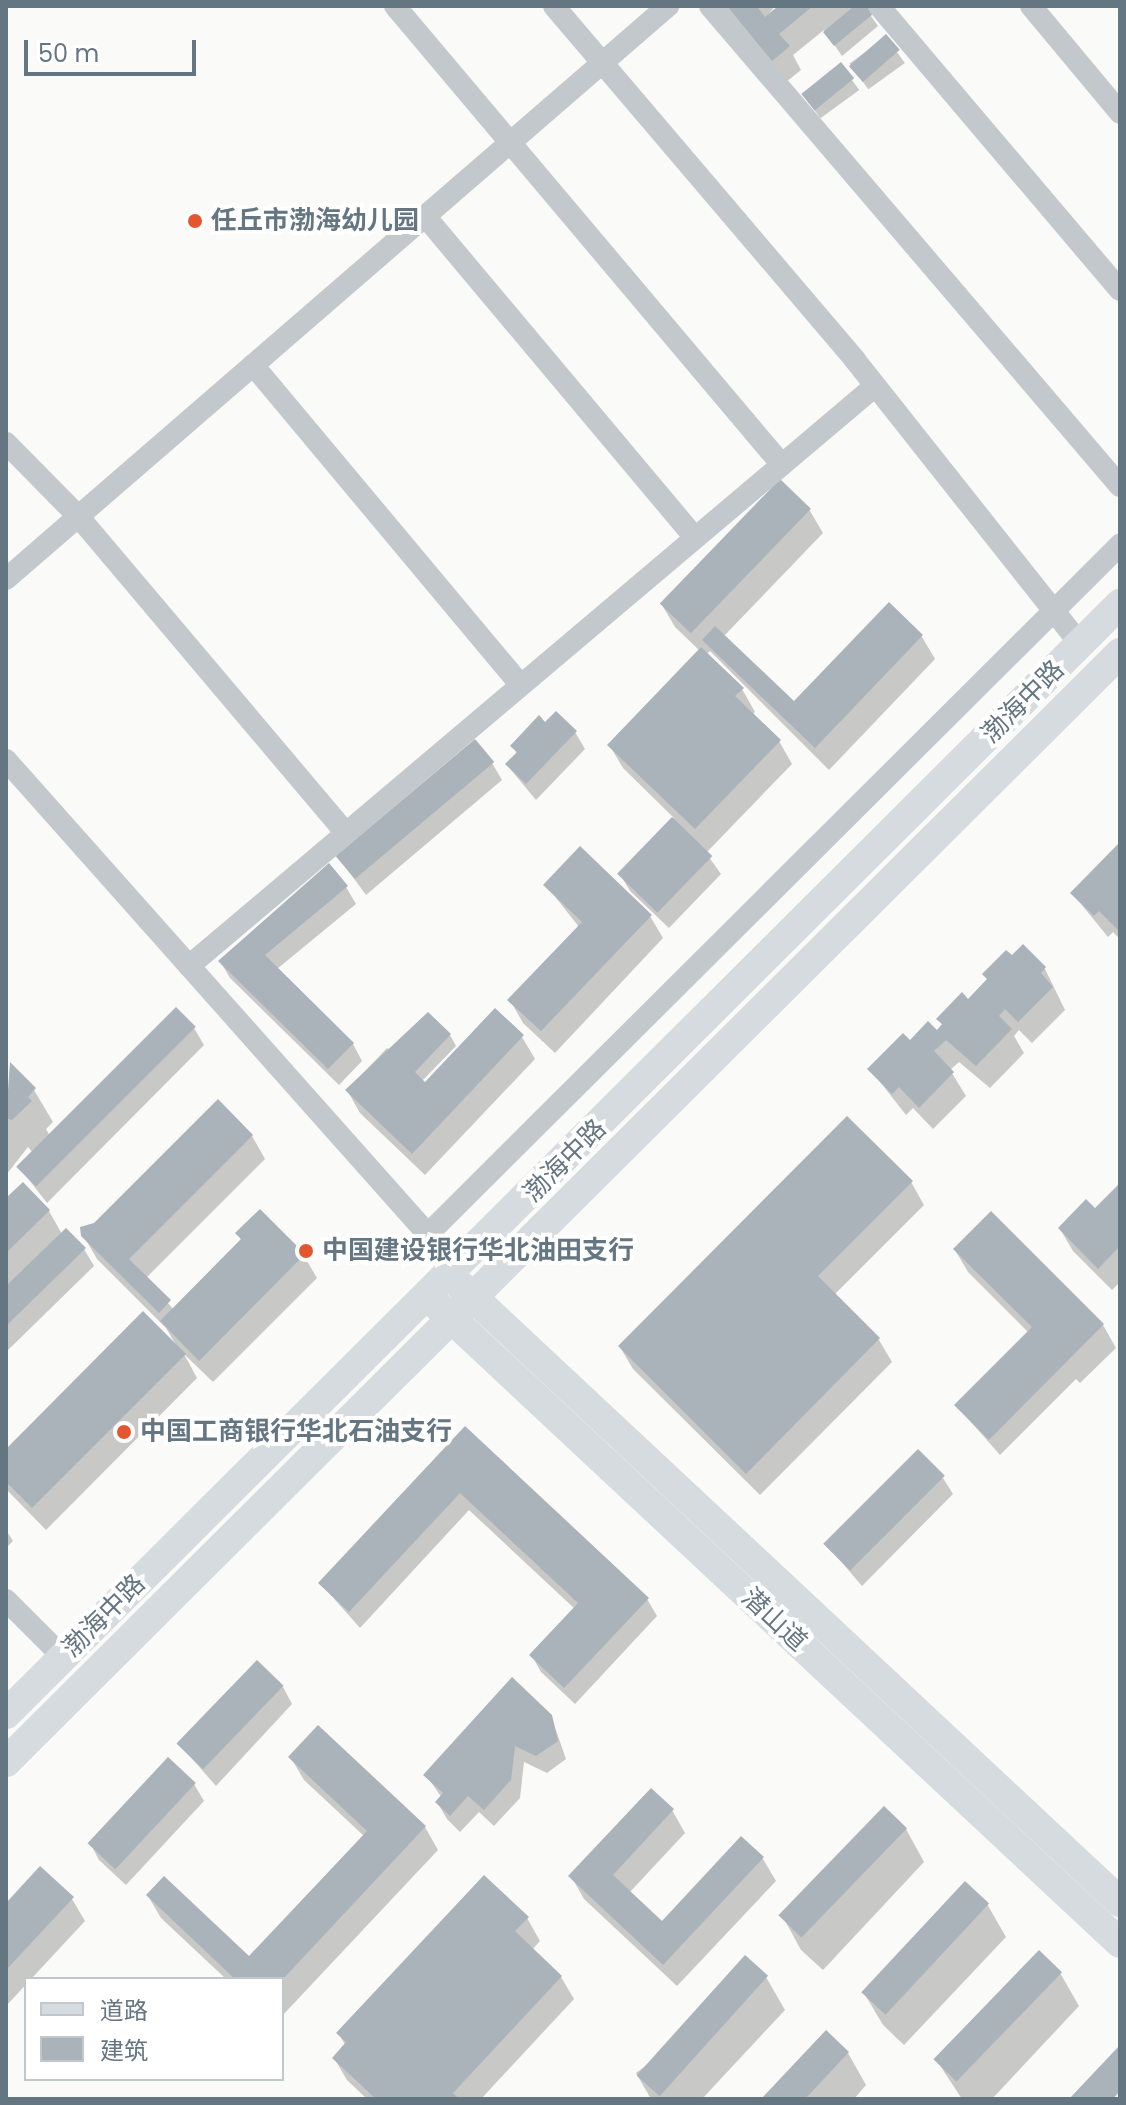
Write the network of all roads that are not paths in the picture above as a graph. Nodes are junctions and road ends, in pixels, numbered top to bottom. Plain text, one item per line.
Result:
1 (395, 6) edge
2 (554, 6) edge
3 (668, 6) edge
4 (710, 6) edge
5 (879, 6) edge
6 (1031, 6) edge
7 (602, 63) junction
8 (1120, 113) edge
9 (511, 141) junction
10 (425, 216) junction
11 (1120, 290) edge
12 (253, 365) junction
13 (875, 386) junction
14 (6, 443) edge
15 (782, 465) junction
16 (1120, 486) edge
17 (78, 516) junction
18 (695, 538) junction
19 (1120, 545) edge
20 (6, 579) edge
21 (1120, 604) edge
22 (1054, 612) junction
23 (1080, 644) junction
24 (1120, 653) edge
25 (521, 685) junction
26 (6, 760) edge
27 (346, 833) junction
28 (189, 966) junction
29 (428, 1234) junction
30 (453, 1271) junction
31 (428, 1296) junction
32 (475, 1299) junction
33 (453, 1320) junction
34 (6, 1600) edge
35 (63, 1657) junction
36 (6, 1714) edge
37 (6, 1762) edge
38 (1120, 1902) edge
39 (1120, 1943) edge

1 - 9 street
2 - 7 street
3 - 7 street
4 - 16 street
5 - 11 street
6 - 8 street
7 - 9 street
7 - 13 street
9 - 10 street
9 - 15 street
10 - 12 street
10 - 18 street
12 - 17 street
12 - 25 street
13 - 15 street
13 - 22 street
14 - 17 street
15 - 18 street
17 - 20 street
17 - 27 street
18 - 25 street
19 - 22 street
21 - 23 main road, 渤海中路
22 - 23 street
22 - 29 street
23 - 30 main road, 渤海中路
24 - 32 main road, 渤海中路
25 - 27 street
26 - 28 street
27 - 28 street
28 - 29 street
29 - 30 street
30 - 31 main road, 渤海中路
30 - 32 main road, 潜山道
31 - 33 main road, 潜山道
31 - 35 main road, 渤海中路
32 - 33 main road, 渤海中路
32 - 38 main road, 潜山道
33 - 37 main road, 渤海中路
33 - 39 main road, 潜山道
34 - 35 street
35 - 36 main road, 渤海中路

